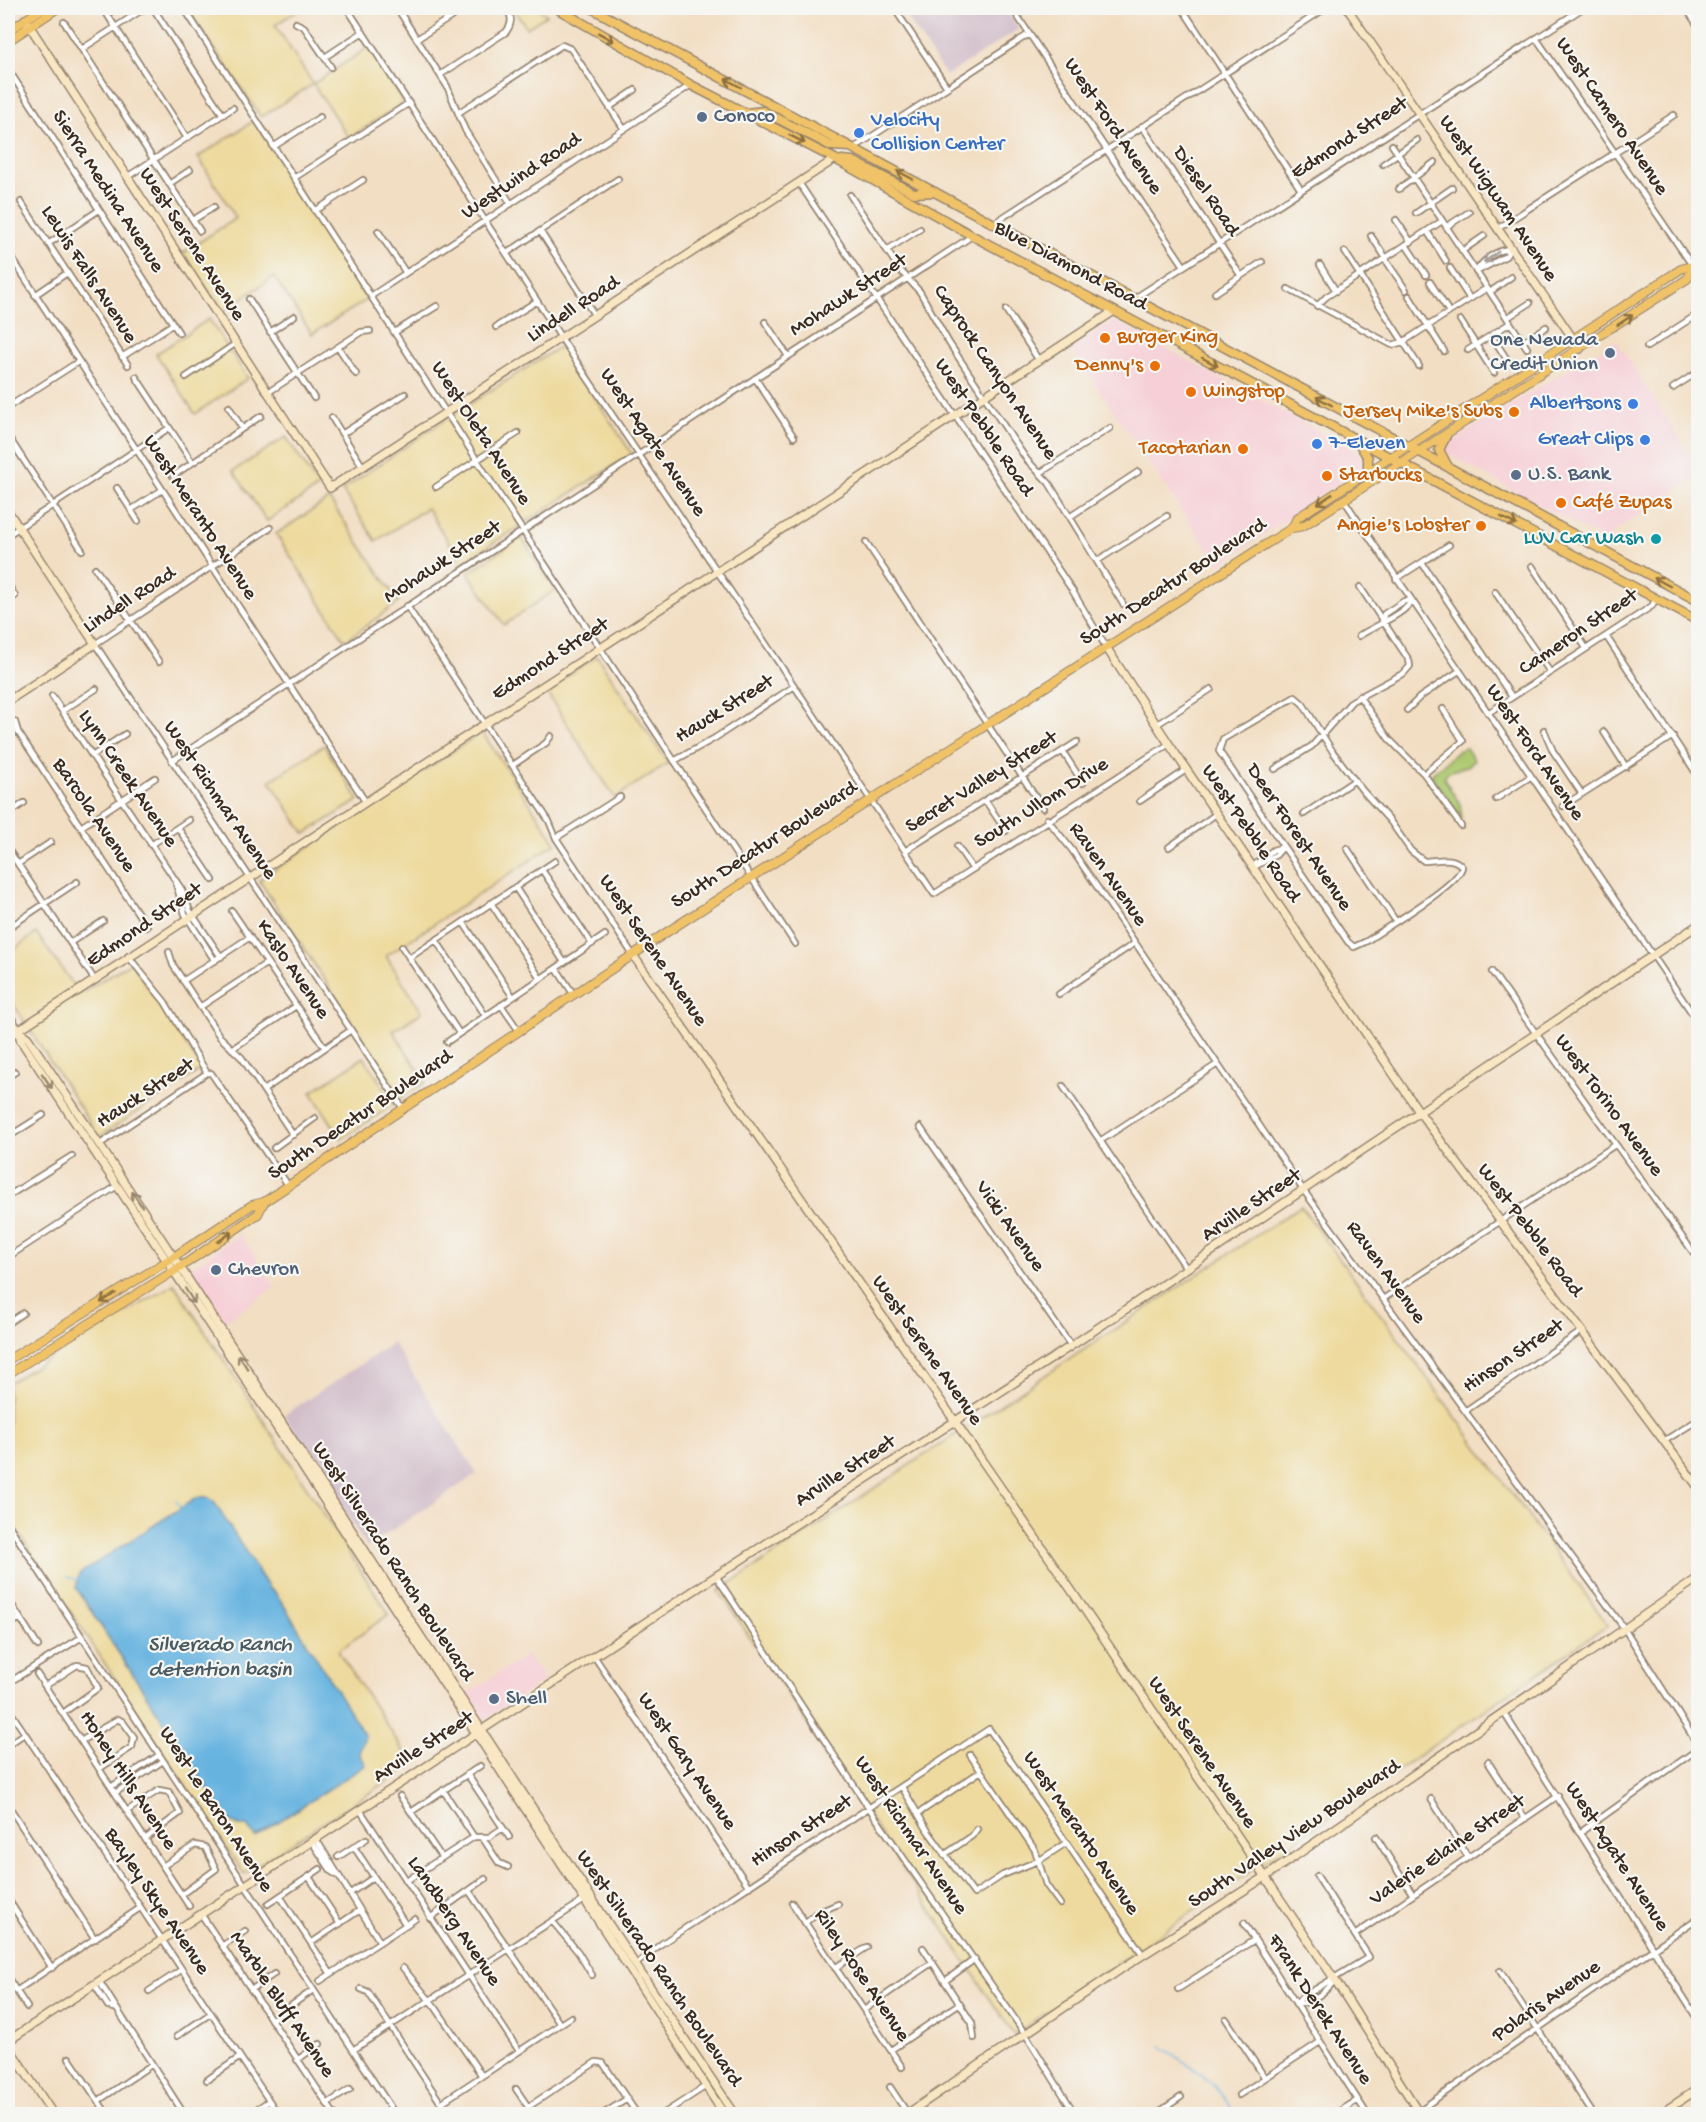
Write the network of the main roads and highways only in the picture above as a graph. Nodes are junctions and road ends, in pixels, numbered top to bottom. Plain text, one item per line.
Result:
1 (43, 8) edge
2 (58, 8) edge
3 (556, 8) edge
4 (591, 8) edge
5 (27, 23) junction
6 (8, 31) edge
7 (8, 41) edge
8 (745, 113) junction
9 (854, 148) junction
10 (835, 159) junction
11 (937, 192) junction
12 (1697, 269) edge
13 (1446, 436) junction
14 (1357, 440) junction
15 (1408, 446) junction
16 (1420, 453) junction
17 (1389, 457) junction
18 (1402, 464) junction
19 (1449, 468) junction
20 (1368, 471) junction
21 (1292, 528) junction
22 (1698, 601) edge
23 (1698, 621) edge
24 (264, 1203) junction
25 (8, 1360) edge
26 (8, 1374) edge

1 - 5 main road
2 - 5 main road
3 -> 8 highway, Blue Diamond Road
9 -> 4 highway, Blue Diamond Road
5 - 6 main road
5 - 7 main road
8 - 9 highway
8 -> 10 highway, Blue Diamond Road
11 -> 9 highway, Blue Diamond Road
10 - 11 highway
10 -> 14 highway, Blue Diamond Road
15 -> 11 highway, Blue Diamond Road
13 -> 12 main road, South Decatur Boulevard
12 - 15 main road, South Decatur Boulevard
13 - 16 main road, South Decatur Boulevard
13 - 19 highway
14 - 17 highway, Blue Diamond Road
14 - 20 highway
15 - 16 highway, Blue Diamond Road
15 - 17 main road, South Decatur Boulevard
16 - 18 main road, South Decatur Boulevard
16 - 19 highway, Blue Diamond Road
17 - 18 highway, Blue Diamond Road
17 - 20 main road, South Decatur Boulevard
18 - 21 main road, South Decatur Boulevard
18 -> 23 highway, Blue Diamond Road
22 -> 19 highway, Blue Diamond Road
20 -> 21 main road, South Decatur Boulevard
21 - 24 main road, South Decatur Boulevard
24 -> 25 main road, South Decatur Boulevard
26 -> 24 main road, South Decatur Boulevard

